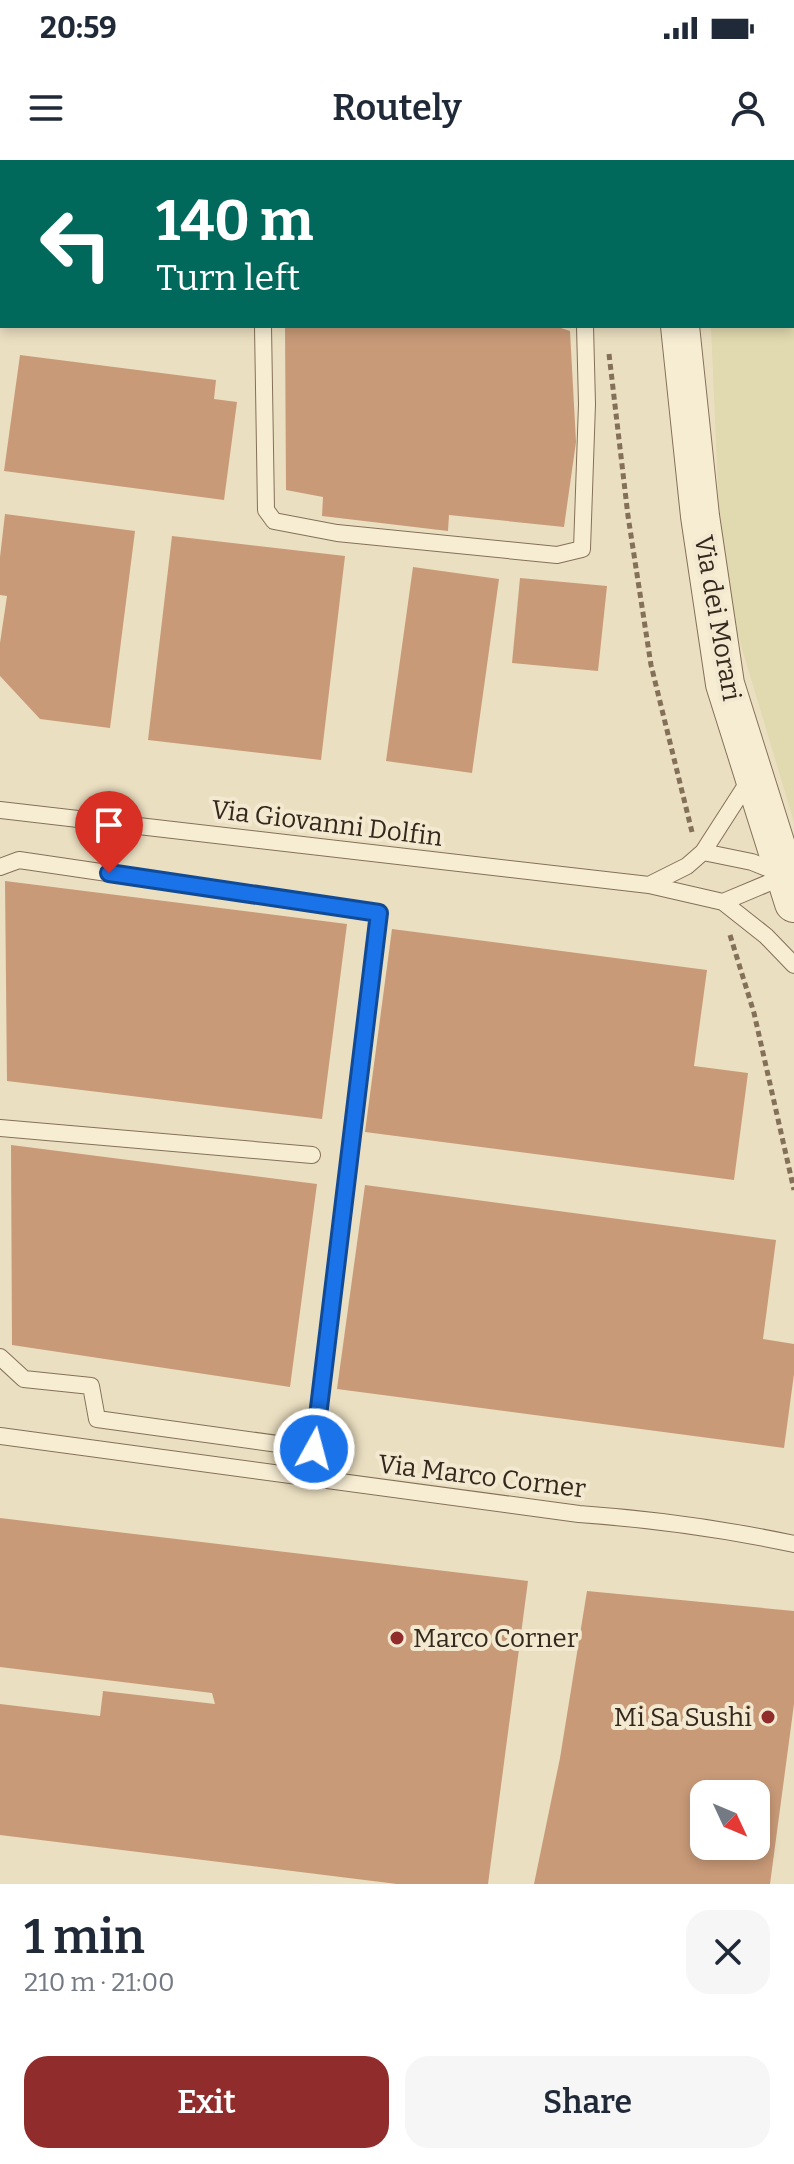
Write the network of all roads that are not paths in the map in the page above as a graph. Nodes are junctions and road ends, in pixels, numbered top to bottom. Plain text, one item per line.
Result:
1 (263, 328) edge
2 (585, 328) edge
3 (680, 328) edge
4 (754, 774) junction
5 (0, 810) edge
6 (700, 854) junction
7 (0, 867) edge
8 (649, 885) junction
9 (790, 889) edge
10 (720, 900) junction
11 (794, 965) edge
12 (0, 1128) edge
13 (312, 1155) dead end
14 (0, 1357) edge
15 (97, 1419) junction
16 (0, 1436) edge
17 (229, 1438) junction
18 (89, 1447) junction
19 (225, 1466) junction
20 (794, 1530) edge
21 (768, 1538) junction
22 (794, 1544) edge

1 - 2 lane
3 - 4 street, Via dei Morari
4 - 6 lane
4 - 9 street, Via dei Morari
5 - 8 lane, Via Giovanni Dolfin
6 - 8 lane
6 - 9 lane
7 - 17 lane
8 - 10 lane, Via Giovanni Dolfin
9 - 10 lane
10 - 11 lane, Via Giovanni Dolfin
12 - 13 lane
14 - 15 lane
15 - 17 lane
15 - 18 lane
16 - 18 lane, Via Marco Corner
17 - 19 lane
18 - 19 lane, Via Marco Corner
19 - 21 lane, Via Marco Corner
20 - 21 lane, Via Marco Corner
21 - 22 lane, Via Marco Corner

